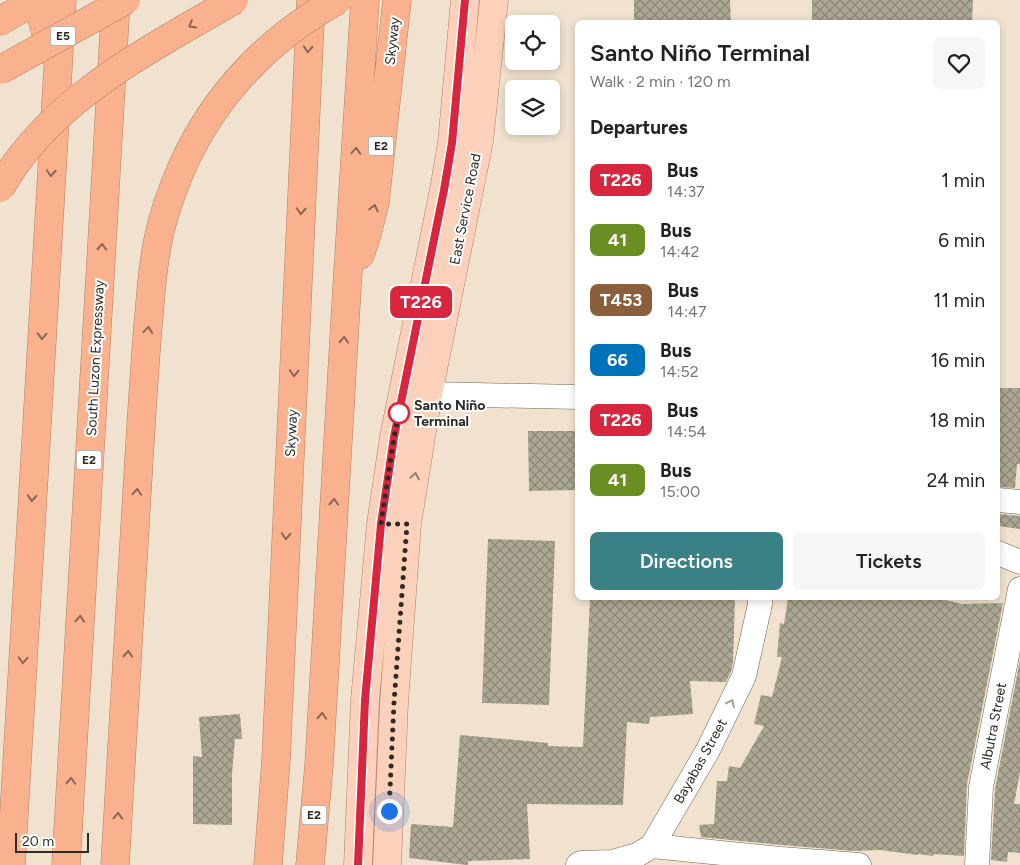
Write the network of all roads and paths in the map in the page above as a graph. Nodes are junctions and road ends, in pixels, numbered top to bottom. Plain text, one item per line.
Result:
1 (37, 0) edge
2 (62, 0) edge
3 (116, 0) edge
4 (126, 0) edge
5 (234, 0) edge
6 (311, 0) edge
7 (338, 0) edge
8 (365, 0) edge
9 (397, 0) edge
10 (464, 0) edge
11 (494, 0) edge
12 (0, 21) edge
13 (0, 70) edge
14 (57, 72) junction
15 (0, 188) edge
16 (347, 287) junction
17 (428, 394) junction
18 (575, 397) edge
19 (1000, 500) edge
20 (1020, 502) edge
21 (381, 524) junction
22 (407, 524) junction
23 (1000, 554) edge
24 (1020, 562) edge
25 (1020, 589) edge
26 (760, 600) edge
27 (652, 846) junction
28 (11, 865) edge
29 (66, 865) edge
30 (115, 865) edge
31 (268, 865) edge
32 (310, 865) edge
33 (358, 865) edge
34 (387, 865) edge
35 (578, 865) edge
36 (859, 865) edge
37 (977, 865) edge

1 - 12 highway
1 - 14 highway
2 - 14 highway
29 -> 3 highway, South Luzon Expressway / E2
4 - 13 highway, E5, bridge
5 -> 15 highway, bridge
6 -> 31 highway, Skyway
30 -> 7 highway, bridge
16 -> 8 highway, Skyway / E2
16 -> 9 highway, Skyway / E2
10 - 21 main road, East Service Road
11 - 17 main road, East Service Road
14 -> 28 highway
32 -> 16 highway, Skyway / E2
17 - 18 street
22 -> 17 main road, East Service Road
19 - 20 street
21 - 22 main road
21 - 33 main road, East Service Road
22 - 34 main road, East Service Road
23 - 24 street
25 - 37 street, Albutra Street
27 -> 26 street, Bayabas Street
27 - 35 street
27 - 36 street

